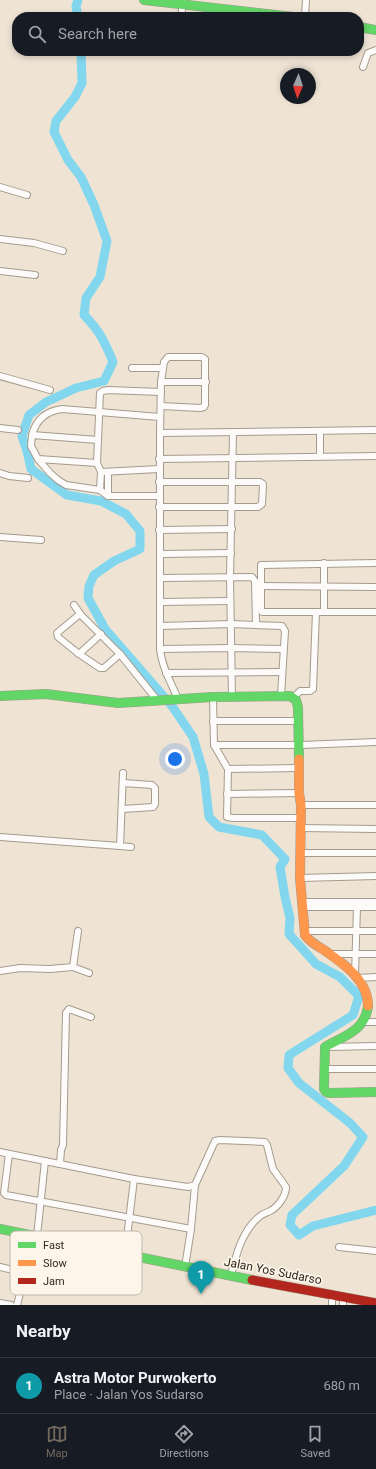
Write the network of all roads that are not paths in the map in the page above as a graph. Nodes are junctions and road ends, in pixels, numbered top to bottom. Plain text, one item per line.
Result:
1 (144, 0) edge
2 (306, 0) edge
3 (183, 2) edge
4 (182, 12) edge
5 (256, 12) edge
6 (305, 12) edge
7 (364, 28) edge
8 (376, 30) edge
9 (376, 50) edge
10 (363, 67) dead end
11 (0, 187) edge
12 (27, 195) dead end
13 (0, 239) edge
14 (63, 251) dead end
15 (0, 271) edge
16 (35, 275) dead end
17 (132, 368) dead end
18 (163, 368) junction
19 (0, 376) edge
20 (162, 382) junction
21 (206, 382) junction
22 (50, 390) dead end
23 (161, 392) junction
24 (161, 406) junction
25 (98, 412) junction
26 (160, 417) junction
27 (0, 428) edge
28 (18, 430) dead end
29 (376, 430) edge
30 (320, 431) junction
31 (234, 432) junction
32 (160, 433) junction
33 (32, 435) junction
34 (98, 440) junction
35 (320, 456) junction
36 (376, 456) edge
37 (233, 457) junction
38 (38, 459) junction
39 (159, 459) junction
40 (97, 463) junction
41 (159, 469) junction
42 (105, 472) junction
43 (0, 473) edge
44 (28, 478) dead end
45 (159, 482) junction
46 (232, 482) junction
47 (100, 490) junction
48 (108, 496) junction
49 (160, 496) junction
50 (159, 507) junction
51 (232, 507) junction
52 (232, 529) junction
53 (159, 530) junction
54 (0, 537) edge
55 (41, 540) dead end
56 (231, 553) junction
57 (161, 554) junction
58 (324, 563) junction
59 (376, 563) edge
60 (230, 577) junction
61 (161, 578) junction
62 (260, 586) junction
63 (324, 587) junction
64 (376, 587) edge
65 (230, 601) junction
66 (160, 602) junction
67 (74, 605) dead end
68 (316, 612) junction
69 (324, 612) junction
70 (376, 612) edge
71 (80, 614) junction
72 (231, 624) junction
73 (256, 624) junction
74 (160, 626) junction
75 (101, 634) junction
76 (231, 648) junction
77 (160, 649) junction
78 (283, 649) junction
79 (79, 654) junction
80 (120, 654) junction
81 (231, 672) junction
82 (282, 672) junction
83 (166, 673) junction
84 (0, 696) edge
85 (281, 696) junction
86 (214, 697) junction
87 (232, 697) junction
88 (294, 697) junction
89 (176, 699) junction
90 (158, 700) junction
91 (213, 721) junction
92 (298, 721) junction
93 (376, 742) edge
94 (214, 745) junction
95 (300, 745) junction
96 (298, 768) junction
97 (228, 769) junction
98 (124, 773) dead end
99 (123, 783) junction
100 (299, 793) junction
101 (227, 794) junction
102 (301, 805) junction
103 (376, 805) edge
104 (123, 809) junction
105 (300, 818) junction
106 (300, 828) junction
107 (376, 829) edge
108 (0, 838) edge
109 (120, 846) junction
110 (131, 847) dead end
111 (300, 853) junction
112 (376, 853) edge
113 (376, 876) edge
114 (300, 878) junction
115 (376, 902) edge
116 (303, 905) junction
117 (357, 907) junction
118 (376, 907) edge
119 (78, 931) dead end
120 (305, 931) junction
121 (357, 931) junction
122 (376, 931) edge
123 (329, 954) junction
124 (356, 954) junction
125 (376, 954) edge
126 (73, 967) junction
127 (0, 971) edge
128 (90, 973) dead end
129 (356, 977) junction
130 (376, 977) edge
131 (372, 999) edge
132 (91, 1017) dead end
133 (363, 1022) junction
134 (376, 1022) edge
135 (376, 1046) edge
136 (325, 1047) junction
137 (324, 1069) junction
138 (376, 1069) edge
139 (376, 1092) edge
140 (0, 1152) edge
141 (9, 1154) junction
142 (45, 1161) junction
143 (60, 1164) junction
144 (134, 1179) junction
145 (195, 1185) junction
146 (42, 1202) junction
147 (130, 1218) junction
148 (0, 1229) edge
149 (191, 1229) junction
150 (37, 1231) edge
151 (128, 1231) edge
152 (10, 1232) edge
153 (0, 1236) edge
154 (10, 1237) edge
155 (339, 1247) dead end
156 (376, 1251) edge
157 (142, 1258) edge
158 (142, 1262) edge
159 (0, 1267) edge
160 (185, 1267) junction
161 (10, 1269) edge
162 (231, 1275) junction
163 (20, 1295) edge
164 (0, 1303) edge
165 (332, 1303) edge
166 (376, 1303) edge
167 (346, 1304) edge
168 (11, 1305) edge
169 (17, 1305) edge

1 - 3 main road
2 - 6 street
3 - 4 street
3 - 5 main road
7 - 8 main road
9 - 10 street
11 - 12 street
13 - 14 street
15 - 16 street
17 - 18 street
18 - 20 street
18 - 21 street
19 - 22 street
20 - 21 street
20 - 23 street
21 - 24 street
23 - 24 street
23 - 25 street
24 - 26 street
25 - 26 street
25 - 33 street
25 - 34 street
26 - 32 street
27 - 28 street
29 - 30 street
30 - 31 street
30 - 35 street
31 - 32 street
31 - 37 street
32 - 39 street
33 - 34 street
33 - 38 street
34 - 40 street
35 - 36 street
35 - 37 street
37 - 39 street
37 - 46 street
38 - 40 street
38 - 47 street
39 - 41 street
40 - 42 street
41 - 42 street
41 - 45 street
42 - 47 street
42 - 48 street
43 - 44 street
45 - 46 street
45 - 49 street
46 - 51 street
46 - 51 street
47 - 48 street
48 - 49 street
49 - 50 street
50 - 51 street
50 - 53 street
51 - 52 street
52 - 53 street
52 - 56 street
53 - 57 street
54 - 55 street
56 - 57 street
56 - 60 street
57 - 61 street
58 - 59 street
58 - 62 street
58 - 63 street
60 - 61 street
60 - 65 street
60 - 73 street
61 - 66 street
62 - 63 street
62 - 68 street
63 - 64 street
63 - 69 street
65 - 66 street
65 - 72 street
66 - 74 street
67 - 71 street
68 - 69 street
68 - 88 street
69 - 70 street
71 - 75 street
71 - 79 street
72 - 73 street
72 - 74 street
72 - 76 street
73 - 78 street
74 - 77 street
75 - 79 street
75 - 80 street
76 - 77 street
76 - 78 street
76 - 81 street
77 - 83 street
78 - 82 street
79 - 80 street
80 - 90 street
81 - 82 street
81 - 83 street
81 - 87 street
82 - 85 street
83 - 89 street
84 - 90 main road
85 - 87 main road
85 - 88 main road
86 - 87 main road
86 - 89 main road
86 - 91 street
88 - 92 main road
89 - 90 main road
91 - 92 street
91 - 94 street
92 - 95 main road
93 - 95 street
94 - 95 street
94 - 97 street
95 - 96 main road
96 - 97 street
96 - 100 main road
97 - 101 street
98 - 99 street
99 - 104 street
99 - 104 street
100 - 101 street
100 - 102 main road
101 - 105 street
102 - 103 street
102 - 105 main road
104 - 109 street
105 - 106 main road
106 - 107 street
106 - 111 main road
108 - 109 street
109 - 110 street
111 - 112 street
111 - 114 main road
113 - 114 street
114 - 116 main road
115 - 116 street
116 - 117 street
116 - 120 main road
117 - 118 street
117 - 121 street
119 - 126 street
120 - 121 street
120 - 123 main road
121 - 122 street
121 - 124 street
123 - 124 street
123 - 129 main road
124 - 125 street
124 - 129 street
126 - 127 street
126 - 128 street
129 - 130 street
129 - 131 main road
131 - 133 main road
132 - 143 street
133 - 134 street
133 - 136 main road
135 - 136 street
136 - 137 main road
137 - 138 street
137 - 139 main road
140 - 141 street
141 - 142 street
141 - 146 street
142 - 143 street
142 - 146 street
143 - 144 street
144 - 145 street
144 - 147 street
145 - 149 street
145 - 162 street
146 - 147 street
146 - 150 street
147 - 149 street
147 - 151 street
148 - 152 main road, Jalan Yos Sudarso
149 - 160 street
153 - 154 main road, Jalan Yos Sudarso
155 - 156 street
157 - 160 main road, Jalan Yos Sudarso
158 - 165 main road, Jalan Yos Sudarso
159 - 161 street
160 - 162 main road, Jalan Yos Sudarso
162 - 166 main road, Jalan Yos Sudarso
163 - 169 street
164 - 168 street
165 - 167 main road, Jalan Yos Sudarso

